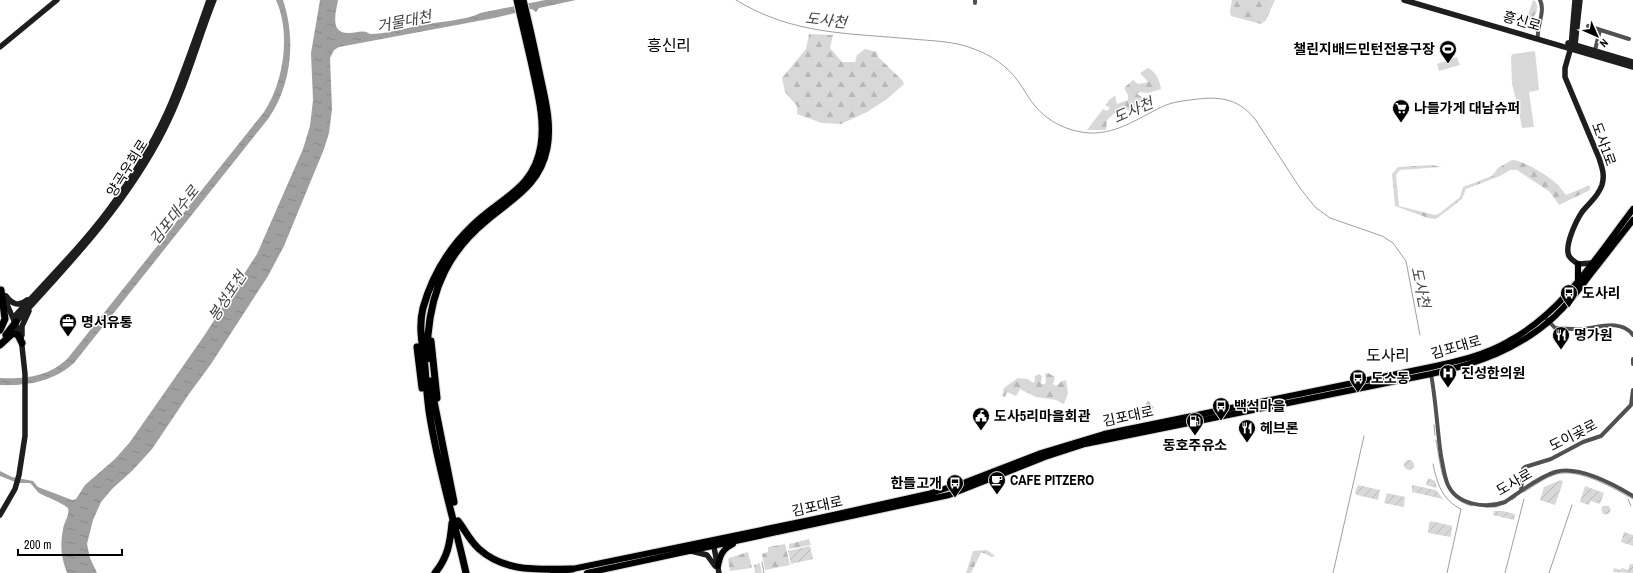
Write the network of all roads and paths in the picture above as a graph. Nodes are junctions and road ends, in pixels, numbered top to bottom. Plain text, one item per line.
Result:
1 (57, 0) edge
2 (209, 0) edge
3 (214, 0) edge
4 (517, 0) edge
5 (523, 0) edge
6 (1404, 0) edge
7 (1419, 0) edge
8 (1540, 0) edge
9 (1575, 0) edge
10 (1580, 0) edge
11 (525, 21) junction
12 (1588, 26) dead end
13 (1600, 30) junction
14 (1538, 37) junction
15 (1629, 39) dead end
16 (1572, 45) junction
17 (0, 47) edge
18 (1595, 50) junction
19 (1633, 62) edge
20 (1632, 210) edge
21 (1633, 220) edge
22 (1592, 263) junction
23 (1578, 264) junction
24 (1578, 280) junction
25 (0, 288) edge
26 (37, 291) junction
27 (34, 303) junction
28 (1544, 316) junction
29 (15, 320) junction
30 (1549, 321) junction
31 (0, 330) edge
32 (0, 335) edge
33 (1633, 335) edge
34 (22, 340) junction
35 (0, 344) edge
36 (1633, 359) edge
37 (1633, 364) edge
38 (1431, 374) junction
39 (1633, 390) edge
40 (433, 412) junction
41 (1521, 491) junction
42 (1633, 496) edge
43 (0, 515) edge
44 (456, 519) junction
45 (742, 540) junction
46 (712, 543) junction
47 (691, 551) junction
48 (572, 569) junction
49 (717, 570) edge
50 (435, 573) edge
51 (466, 573) edge
52 (470, 573) edge
53 (553, 573) edge
54 (588, 573) edge

1 - 17 main road
2 - 26 main road, 양곡우회로
3 - 27 main road, 양곡우회로
4 - 11 highway
5 - 11 highway
6 - 14 main road, 흥신로
7 - 14 main road, 흥신로
8 - 14 street
9 - 16 main road
10 - 16 main road
11 - 40 highway
11 - 40 highway
12 - 13 street
13 - 15 street
13 - 18 street
14 - 16 main road, 흥신로
16 - 18 main road, 흥신로
16 - 19 main road, 흥신로
16 - 23 main road, 도사1로
18 - 19 main road, 흥신로
20 - 22 main road, 김포대로
21 - 30 main road, 김포대로
22 - 23 main road
22 - 24 main road, 김포대로
23 - 24 main road
24 - 28 main road, 김포대로
25 - 26 main road
25 - 29 main road
25 - 31 highway
26 - 29 main road, 양곡우회로
27 - 29 main road, 양곡우회로
27 - 34 main road
28 - 30 street
28 - 46 main road, 김포대로
29 - 32 highway
29 - 34 main road
29 - 35 highway
30 - 33 street
30 - 38 main road, 김포대로
34 - 35 highway
34 - 43 main road
36 - 37 street
38 - 41 street, 도사로
38 - 45 main road, 김포대로
39 - 41 street, 도이곶로
40 - 44 highway
41 - 42 street, 도사로
44 - 48 highway
44 - 50 highway
44 - 51 highway
44 - 52 highway
45 - 46 main road, 김포대로
45 - 49 main road
46 - 47 main road, 김포대로
46 - 48 main road, 김포대로
46 - 49 main road
47 - 49 main road
47 - 54 main road, 김포대로
48 - 53 main road, 김포대로

